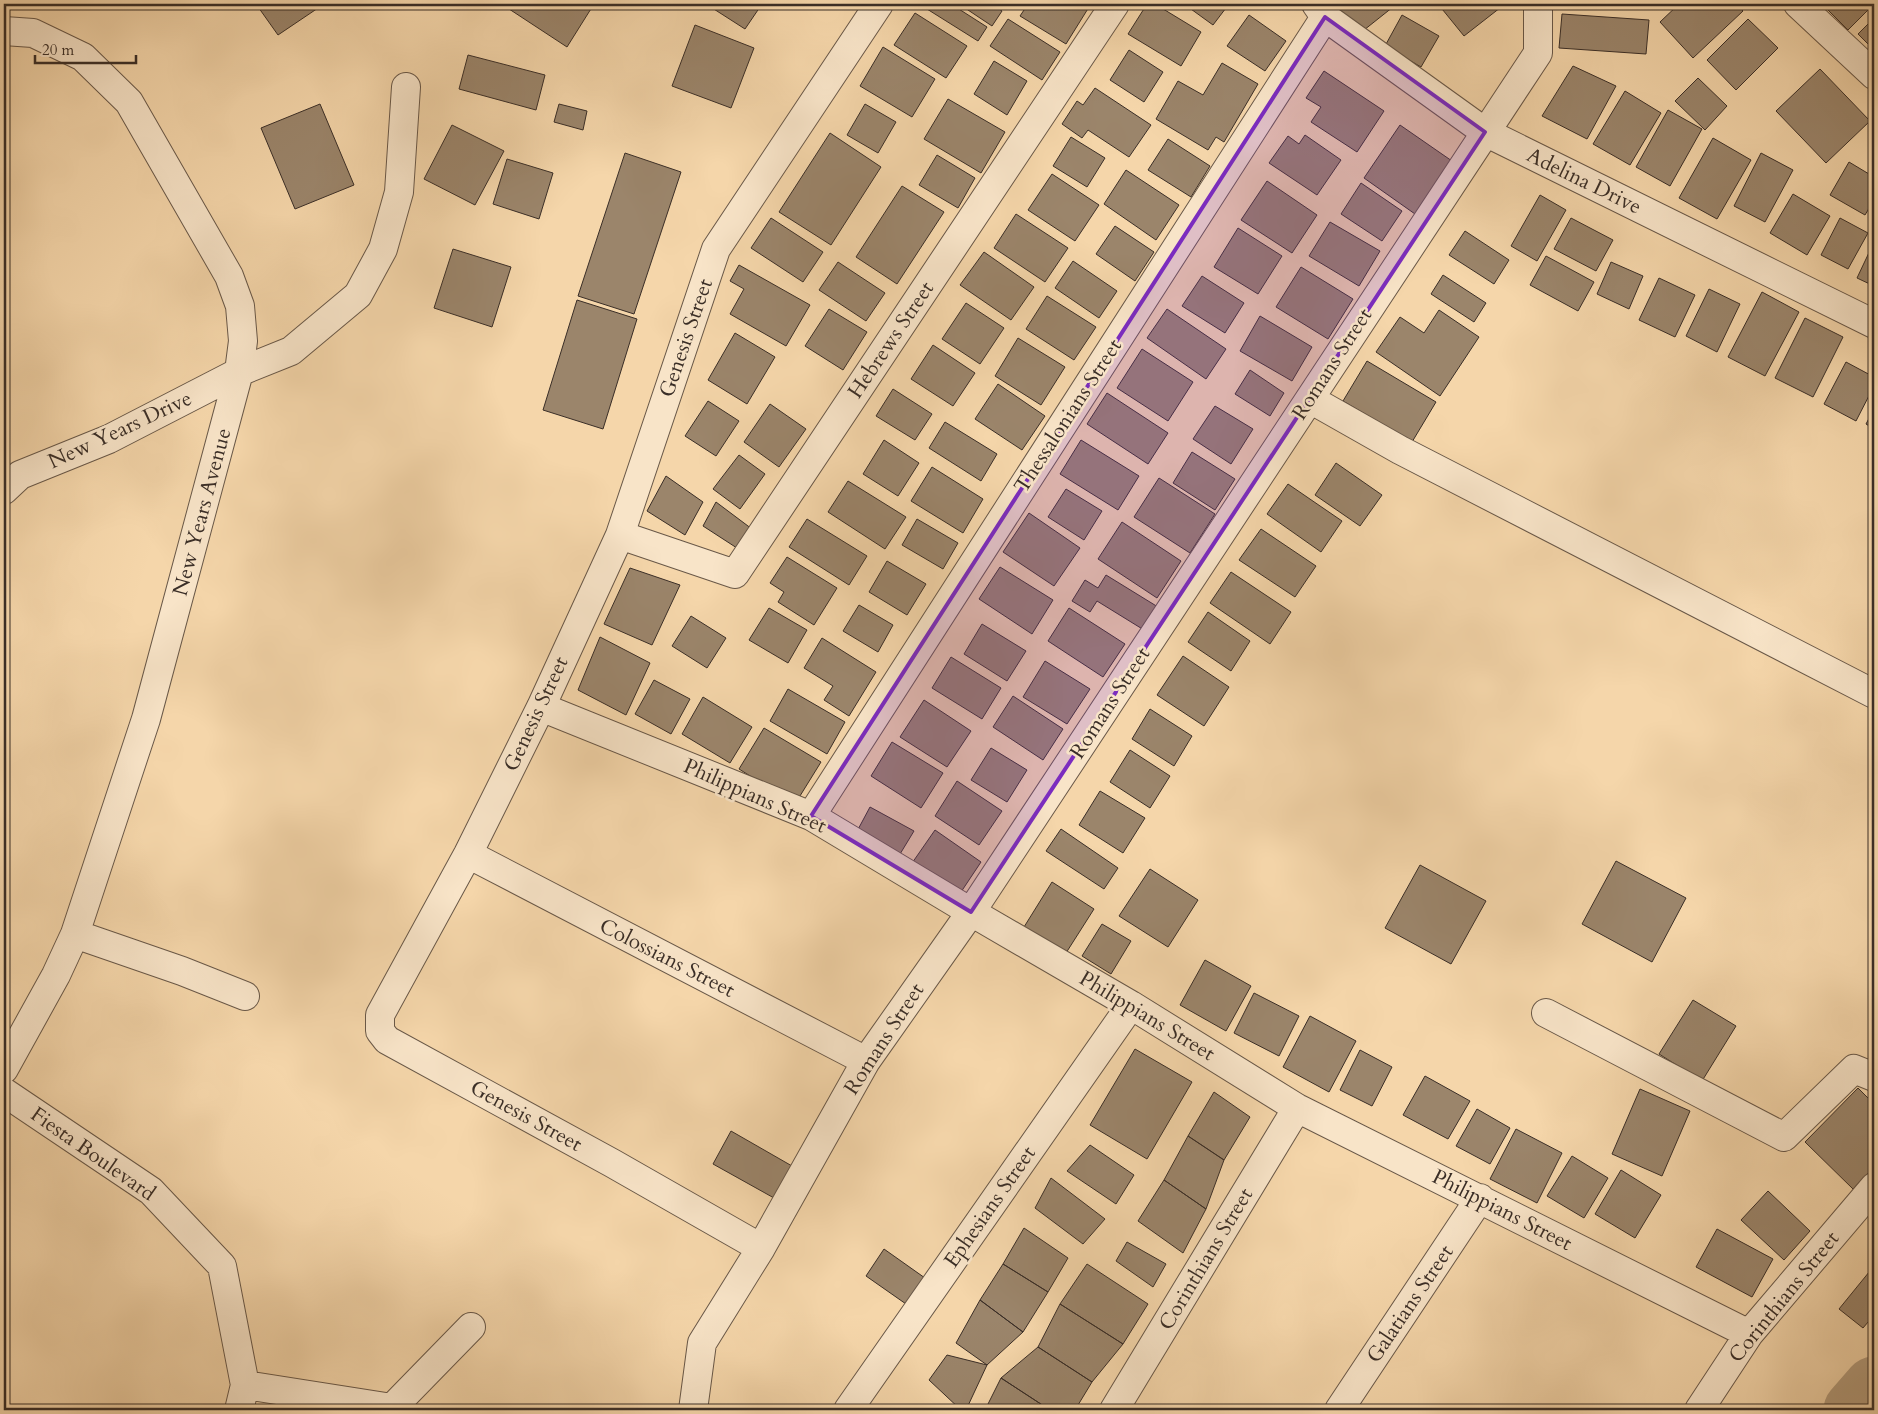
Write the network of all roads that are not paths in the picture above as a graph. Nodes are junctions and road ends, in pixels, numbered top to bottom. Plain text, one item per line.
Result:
1 (879, 4) edge
2 (1115, 4) edge
3 (1538, 4) edge
4 (1798, 4) edge
5 (1320, 10) edge
6 (4, 31) edge
7 (1874, 75) edge
8 (406, 87) dead end
9 (1485, 132) junction
10 (1874, 324) edge
11 (239, 372) junction
12 (1310, 399) junction
13 (4, 490) edge
14 (620, 535) junction
15 (1874, 694) edge
16 (541, 706) junction
17 (811, 816) junction
18 (468, 854) junction
19 (971, 912) junction
20 (75, 934) junction
21 (245, 996) dead end
22 (1131, 1005) junction
23 (1546, 1013) dead end
24 (866, 1061) junction
25 (4, 1069) edge
26 (1874, 1077) edge
27 (4, 1092) edge
28 (1298, 1108) junction
29 (1874, 1187) edge
30 (1480, 1198) junction
31 (761, 1248) junction
32 (471, 1327) dead end
33 (1749, 1334) junction
34 (242, 1398) edge
35 (693, 1410) edge
36 (848, 1410) edge
37 (1114, 1410) edge
38 (1339, 1410) edge
39 (1699, 1410) edge

1 - 14 street, Genesis Street
2 - 14 street, Hebrews Street
3 - 9 street, Romans Street
4 - 7 street
5 - 9 street, Adelina Drive
5 - 17 street, Thessalonians Street
6 - 11 street, New Years Avenue
8 - 11 street, New Years Drive
9 - 10 street, Adelina Drive
9 - 12 street, Romans Street
11 - 13 street, New Years Drive
11 - 20 street, New Years Avenue
12 - 15 street
12 - 19 street, Romans Street
14 - 16 street, Genesis Street
16 - 17 street, Philippians Street
16 - 18 street, Genesis Street
17 - 19 street, Philippians Street
18 - 24 street, Colossians Street
18 - 31 street, Genesis Street
19 - 22 street, Philippians Street
19 - 24 street, Romans Street
20 - 21 street
20 - 25 street, New Years Avenue
22 - 28 street, Philippians Street
22 - 36 street, Ephesians Street
23 - 26 street
24 - 31 street, Romans Street
27 - 34 street, Fiesta Boulevard
28 - 30 street, Philippians Street
28 - 37 street, Corinthians Street
29 - 33 street, Corinthians Street
30 - 33 street, Philippians Street
30 - 38 street, Galatians Street
31 - 35 street, Romans Street
32 - 34 street
33 - 39 street, Corinthians Street

